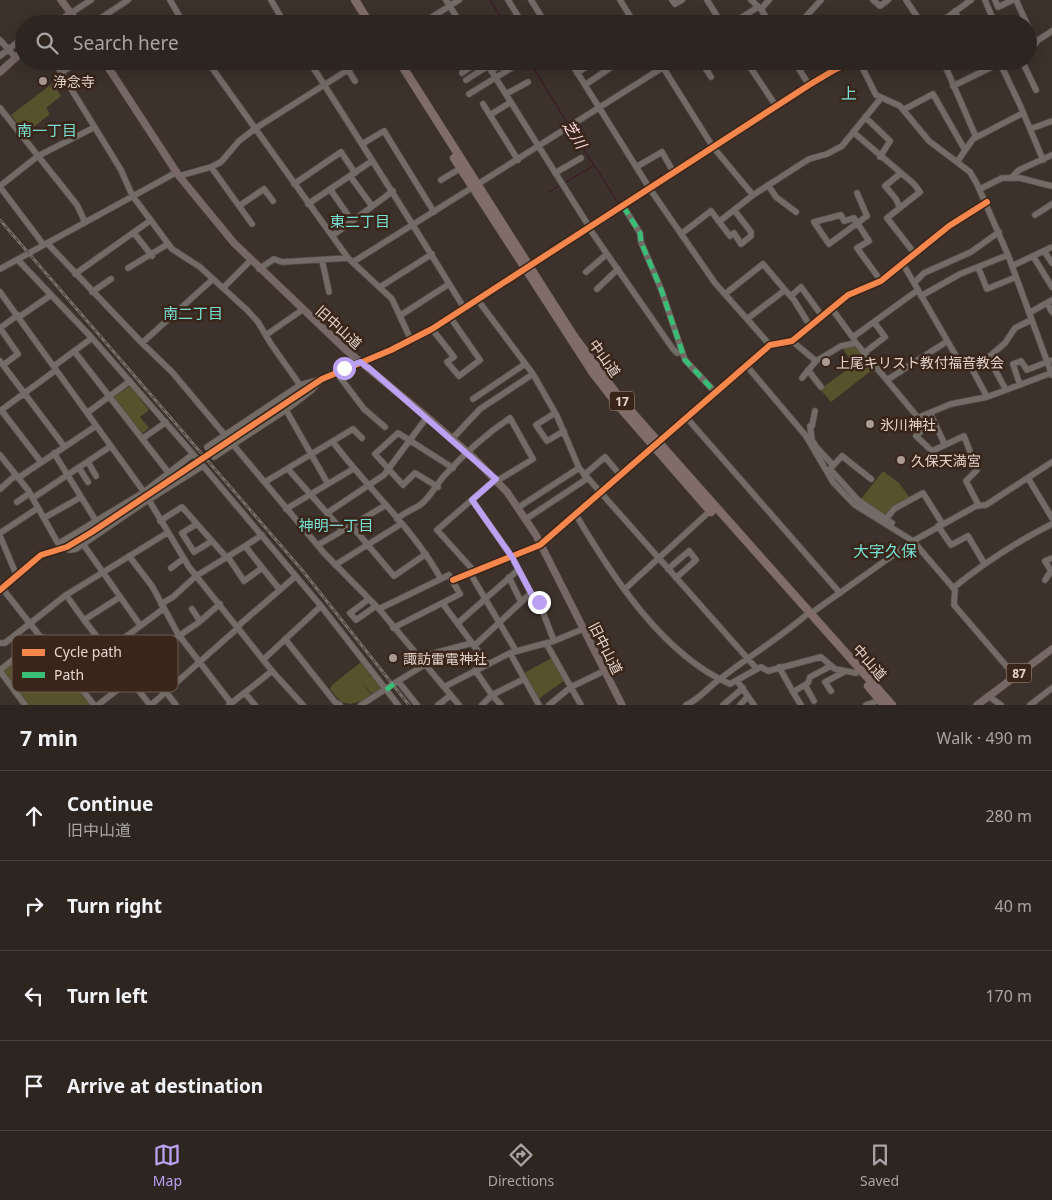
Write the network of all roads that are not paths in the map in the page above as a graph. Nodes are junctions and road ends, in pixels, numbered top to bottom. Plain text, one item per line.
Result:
1 (61, 0) edge
2 (91, 0) edge
3 (128, 0) edge
4 (170, 0) edge
5 (270, 0) edge
6 (355, 0) edge
7 (361, 0) edge
8 (459, 0) edge
9 (508, 0) edge
10 (531, 0) edge
11 (620, 0) edge
12 (672, 0) edge
13 (682, 0) edge
14 (708, 0) edge
15 (751, 0) edge
16 (769, 0) edge
17 (821, 0) edge
18 (873, 0) edge
19 (888, 0) edge
20 (906, 0) edge
21 (972, 0) edge
22 (984, 0) edge
23 (995, 0) edge
24 (1014, 0) edge
25 (448, 3) edge
26 (760, 8) junction
27 (955, 11) junction
28 (70, 13) junction
29 (67, 15) edge
30 (106, 15) edge
31 (179, 15) edge
32 (279, 15) edge
33 (364, 15) edge
34 (370, 15) edge
35 (433, 15) edge
36 (455, 15) edge
37 (517, 15) edge
38 (540, 15) edge
39 (629, 15) edge
40 (717, 15) edge
41 (747, 15) edge
42 (764, 15) edge
43 (807, 15) edge
44 (916, 15) edge
45 (950, 15) edge
46 (957, 15) edge
47 (991, 15) edge
48 (1022, 15) edge
49 (1052, 31) edge
50 (0, 40) edge
51 (1037, 42) edge
52 (15, 44) edge
53 (8, 50) junction
54 (0, 56) edge
55 (15, 57) edge
56 (15, 59) edge
57 (65, 70) edge
58 (110, 70) edge
59 (214, 70) edge
60 (315, 70) edge
61 (348, 70) joint
62 (400, 70) edge
63 (404, 70) edge
64 (466, 70) edge
65 (482, 70) edge
66 (491, 70) edge
67 (509, 70) edge
68 (575, 70) edge
69 (582, 70) edge
70 (607, 70) edge
71 (658, 70) edge
72 (665, 70) edge
73 (707, 70) edge
74 (752, 70) edge
75 (800, 70) edge
76 (834, 70) edge
77 (863, 70) edge
78 (948, 70) edge
79 (985, 70) edge
80 (1005, 70) edge
81 (1026, 70) edge
82 (0, 72) edge
83 (62, 72) joint
84 (462, 73) dead end
85 (577, 73) junction
86 (711, 77) dead end
87 (496, 78) junction
88 (466, 80) dead end
89 (355, 81) dead end
90 (528, 82) dead end
91 (324, 85) junction
92 (585, 85) junction
93 (809, 85) junction
94 (953, 86) junction
95 (1036, 90) dead end
96 (469, 94) dead end
97 (506, 94) junction
98 (881, 98) junction
99 (511, 102) junction
100 (482, 104) dead end
101 (776, 106) junction
102 (0, 108) edge
103 (600, 108) junction
104 (903, 110) junction
105 (1024, 113) junction
106 (490, 115) junction
107 (865, 117) junction
108 (1052, 120) edge
109 (93, 128) junction
110 (256, 128) junction
111 (1030, 129) junction
112 (853, 132) junction
113 (976, 137) junction
114 (362, 144) junction
115 (538, 147) junction
116 (713, 147) junction
117 (965, 150) junction
118 (1052, 155) edge
119 (38, 156) junction
120 (880, 156) junction
121 (581, 158) dead end
122 (518, 160) junction
123 (1043, 160) junction
124 (372, 161) junction
125 (957, 162) junction
126 (211, 167) junction
127 (636, 167) junction
128 (461, 168) junction
129 (555, 173) junction
130 (674, 173) junction
131 (901, 173) junction
132 (178, 174) junction
133 (352, 174) junction
134 (1011, 178) junction
135 (441, 180) dead end
136 (294, 184) junction
137 (768, 185) junction
138 (0, 186) edge
139 (475, 186) junction
140 (1052, 186) edge
141 (330, 189) junction
142 (650, 189) junction
143 (980, 189) junction
144 (393, 191) junction
145 (857, 193) dead end
146 (132, 195) junction
147 (754, 195) junction
148 (273, 201) dead end
149 (987, 202) junction
150 (308, 204) junction
151 (1052, 204) edge
152 (239, 206) junction
153 (372, 206) junction
154 (623, 206) junction
155 (900, 208) junction
156 (734, 210) junction
157 (434, 212) junction
158 (796, 212) dead end
159 (1035, 215) dead end
160 (150, 220) junction
161 (720, 221) junction
162 (85, 222) junction
163 (352, 222) junction
164 (252, 224) dead end
165 (414, 224) junction
166 (857, 224) junction
167 (589, 228) junction
168 (999, 232) junction
169 (134, 233) junction
170 (681, 234) junction
171 (332, 236) junction
172 (45, 244) junction
173 (168, 244) junction
174 (1052, 247) edge
175 (1044, 251) junction
176 (432, 254) junction
177 (607, 254) junction
178 (915, 254) junction
179 (152, 256) junction
180 (1008, 256) junction
181 (1033, 256) junction
182 (18, 260) junction
183 (251, 260) junction
184 (322, 260) junction
185 (351, 260) junction
186 (1052, 263) edge
187 (903, 264) junction
188 (1012, 266) junction
189 (528, 267) junction
190 (978, 267) junction
191 (128, 268) dead end
192 (259, 268) junction
193 (0, 269) edge
194 (618, 269) junction
195 (586, 272) dead end
196 (75, 274) junction
197 (1016, 276) junction
198 (111, 279) dead end
199 (213, 279) junction
200 (881, 280) junction
201 (915, 282) junction
202 (449, 284) junction
203 (380, 286) junction
204 (1052, 287) edge
205 (223, 288) junction
206 (596, 289) dead end
207 (785, 290) junction
208 (92, 292) junction
209 (329, 292) dead end
210 (920, 293) junction
211 (1, 294) edge
212 (725, 294) junction
213 (51, 295) junction
214 (791, 296) junction
215 (477, 299) junction
216 (1050, 301) edge
217 (464, 308) junction
218 (832, 309) junction
219 (302, 310) junction
220 (1052, 312) edge
221 (1030, 313) junction
222 (401, 315) junction
223 (18, 316) junction
224 (822, 316) junction
225 (450, 317) junction
226 (747, 320) junction
227 (1032, 320) junction
228 (874, 322) junction
229 (810, 326) junction
230 (0, 328) edge
231 (432, 330) junction
232 (266, 335) junction
233 (92, 338) junction
234 (411, 340) junction
235 (854, 340) junction
236 (792, 341) junction
237 (946, 342) junction
238 (142, 343) junction
239 (770, 345) junction
240 (74, 350) junction
241 (679, 352) junction
242 (864, 353) junction
243 (988, 357) junction
244 (816, 361) junction
245 (1050, 361) edge
246 (360, 362) junction
247 (1, 363) edge
248 (525, 364) junction
249 (746, 365) junction
250 (970, 365) junction
251 (55, 368) junction
252 (808, 370) junction
253 (336, 372) junction
254 (533, 374) junction
255 (1052, 374) edge
256 (802, 378) dead end
257 (322, 379) junction
258 (887, 380) junction
259 (130, 381) junction
260 (300, 385) junction
261 (1020, 385) junction
262 (821, 386) dead end
263 (1006, 390) junction
264 (715, 392) junction
265 (24, 393) junction
266 (109, 397) junction
267 (987, 397) junction
268 (473, 399) dead end
269 (0, 410) edge
270 (286, 410) junction
271 (815, 411) dead end
272 (930, 412) junction
273 (87, 413) junction
274 (555, 413) junction
275 (428, 417) junction
276 (686, 417) junction
277 (918, 418) junction
278 (166, 422) junction
279 (257, 423) tunnel mouth
280 (96, 426) junction
281 (385, 427) dead end
282 (564, 432) junction
283 (224, 435) junction
284 (362, 438) dead end
285 (142, 439) junction
286 (452, 439) junction
287 (410, 440) junction
288 (333, 442) junction
289 (233, 445) junction
290 (656, 445) junction
291 (945, 445) junction
292 (64, 446) junction
293 (111, 446) junction
294 (54, 453) junction
295 (468, 453) junction
296 (193, 454) junction
297 (0, 455) edge
298 (312, 455) junction
299 (41, 462) junction
300 (88, 462) junction
301 (1052, 462) edge
302 (203, 466) junction
303 (79, 468) junction
304 (389, 468) junction
305 (453, 468) junction
306 (579, 468) junction
307 (829, 468) junction
308 (288, 469) junction
309 (353, 469) junction
310 (168, 472) junction
311 (69, 475) junction
312 (96, 476) dead end
313 (586, 476) junction
314 (622, 476) junction
315 (17, 477) junction
316 (1028, 478) junction
317 (871, 479) dead end
318 (496, 480) junction
319 (88, 482) dead end
320 (265, 482) junction
321 (328, 484) junction
322 (370, 485) junction
323 (438, 487) junction
324 (0, 488) edge
325 (144, 492) junction
326 (601, 494) junction
327 (310, 495) junction
328 (32, 496) junction
329 (81, 497) junction
330 (148, 500) junction
331 (472, 500) junction
332 (17, 502) dead end
333 (130, 505) tunnel mouth
334 (386, 505) junction
335 (979, 506) junction
336 (519, 507) junction
337 (38, 508) junction
338 (286, 509) junction
339 (710, 511) junction
340 (328, 513) junction
341 (576, 515) junction
342 (44, 518) junction
343 (1052, 518) edge
344 (526, 519) junction
345 (886, 519) junction
346 (96, 521) junction
347 (160, 521) junction
348 (399, 521) junction
349 (197, 524) junction
350 (940, 524) junction
351 (1052, 524) edge
352 (352, 525) junction
353 (342, 530) junction
354 (167, 533) junction
355 (0, 535) edge
356 (262, 535) junction
357 (914, 540) junction
358 (212, 541) junction
359 (82, 544) junction
360 (368, 544) junction
361 (540, 545) junction
362 (245, 546) junction
363 (318, 546) junction
364 (60, 548) junction
365 (426, 554) junction
366 (129, 556) junction
367 (512, 557) junction
368 (227, 558) junction
369 (658, 558) junction
370 (1052, 558) edge
371 (183, 559) junction
372 (984, 563) junction
373 (335, 565) junction
374 (171, 568) dead end
375 (262, 568) junction
376 (668, 569) junction
377 (518, 570) junction
378 (472, 572) junction
379 (16, 574) junction
380 (101, 574) junction
381 (196, 576) junction
382 (296, 576) junction
383 (509, 577) junction
384 (676, 578) junction
385 (442, 579) junction
386 (453, 580) junction
387 (1046, 580) dead end
388 (953, 588) junction
389 (1, 589) edge
390 (625, 589) junction
391 (280, 590) junction
392 (531, 593) junction
393 (840, 593) junction
394 (66, 595) junction
395 (120, 597) junction
396 (484, 598) junction
397 (369, 599) junction
398 (521, 602) junction
399 (220, 604) junction
400 (443, 604) junction
401 (322, 606) junction
402 (162, 607) junction
403 (377, 608) junction
404 (192, 609) dead end
405 (808, 615) junction
406 (84, 620) junction
407 (200, 621) junction
408 (499, 621) junction
409 (459, 622) junction
410 (31, 623) junction
411 (140, 625) junction
412 (238, 627) junction
413 (394, 628) junction
414 (583, 629) junction
415 (178, 634) junction
416 (15, 635) edge
417 (40, 635) edge
418 (96, 635) edge
419 (126, 635) edge
420 (12, 638) edge
421 (285, 639) junction
422 (554, 641) junction
423 (546, 643) junction
424 (0, 644) edge
425 (473, 644) junction
426 (1052, 649) edge
427 (513, 652) junction
428 (420, 657) junction
429 (264, 659) junction
430 (748, 659) junction
431 (12, 661) edge
432 (200, 662) junction
433 (487, 663) junction
434 (426, 664) junction
435 (831, 666) junction
436 (779, 667) junction
437 (757, 668) junction
438 (0, 670) edge
439 (475, 670) junction
440 (272, 671) junction
441 (604, 671) junction
442 (844, 672) junction
443 (856, 673) junction
444 (1016, 676) junction
445 (524, 679) junction
446 (719, 679) junction
447 (178, 681) edge
448 (398, 681) junction
449 (738, 682) junction
450 (805, 685) junction
451 (12, 687) edge
452 (444, 687) junction
453 (571, 687) junction
454 (743, 688) junction
455 (1052, 688) edge
456 (386, 690) junction
457 (831, 691) dead end
458 (16, 692) edge
459 (84, 692) edge
460 (115, 692) edge
461 (140, 692) edge
462 (166, 692) joint
463 (793, 692) junction
464 (245, 693) junction
465 (451, 695) junction
466 (492, 695) junction
467 (748, 696) junction
468 (983, 700) edge
469 (814, 701) dead end
470 (882, 702) edge
471 (230, 704) edge
472 (25, 705) edge
473 (94, 705) edge
474 (98, 705) edge
475 (151, 705) edge
476 (176, 705) edge
477 (255, 705) edge
478 (303, 705) edge
479 (340, 705) edge
480 (361, 705) edge
481 (398, 705) edge
482 (417, 705) edge
483 (438, 705) edge
484 (459, 705) edge
485 (482, 705) edge
486 (501, 705) edge
487 (539, 705) edge
488 (549, 705) edge
489 (581, 705) edge
490 (622, 705) edge
491 (686, 705) edge
492 (723, 705) edge
493 (740, 705) edge
494 (754, 705) edge
495 (801, 705) edge
496 (866, 705) edge
497 (892, 705) edge
498 (1001, 705) edge
499 (1030, 705) edge

1 - 28 main road
2 - 28 street
3 - 30 street
4 - 31 street
5 - 32 street
6 - 33 highway
7 - 34 highway
8 - 25 street
9 - 37 street
10 - 38 street
11 - 39 street
12 - 13 street
14 - 40 street
15 - 26 street
16 - 26 street
17 - 43 street
18 - 19 street
20 - 44 street
21 - 27 street
22 - 47 street
23 - 24 street
24 - 48 street
25 - 35 street
25 - 36 street
26 - 41 street
26 - 42 street
27 - 45 street
27 - 46 street
28 - 29 main road
49 - 51 street
50 - 53 street
52 - 53 street
53 - 54 street
53 - 55 street
56 - 82 main road
57 - 83 street
58 - 132 main road, 旧中山道
59 - 110 street
60 - 91 street
61 - 89 street
61 - 91 street
62 - 128 highway, 中山道 / 17
63 - 139 highway, 中山道 / 17
64 - 84 street
65 - 88 street
66 - 87 street
67 - 87 street
68 - 85 street
69 - 85 street
70 - 92 street
71 - 103 street
72 - 116 street
73 - 86 street
74 - 101 street
75 - 93 street
76 - 93 street
77 - 98 street
78 - 94 street
79 - 94 street
80 - 105 street
81 - 95 street
83 - 109 street
85 - 92 street
87 - 96 street
87 - 97 street
90 - 97 street
91 - 110 street
91 - 114 street
92 - 103 street
93 - 101 street
94 - 113 street
97 - 99 street
98 - 104 street
98 - 107 street
99 - 106 street
99 - 115 street
100 - 106 street
101 - 116 street
102 - 119 street
103 - 115 street
103 - 127 street
104 - 117 street
104 - 125 street
105 - 111 street
105 - 113 street
106 - 122 street
107 - 112 street
107 - 120 street
108 - 111 street
109 - 119 street
109 - 146 street
110 - 126 street
110 - 136 street
111 - 123 street
112 - 120 street
112 - 137 street
113 - 117 street
114 - 124 street
114 - 157 street
115 - 122 street
115 - 129 street
116 - 130 street
116 - 147 street
117 - 125 street
118 - 123 street
119 - 138 street
119 - 162 street
120 - 131 street
121 - 129 street
122 - 139 street
123 - 134 street
124 - 133 street
124 - 144 street
125 - 143 street
126 - 132 street
126 - 152 street
127 - 130 street
127 - 142 street
128 - 135 street
128 - 139 highway, 中山道 / 17
129 - 167 street
130 - 142 street
131 - 155 street
131 - 155 street
132 - 146 street
132 - 183 main road, 旧中山道
133 - 136 street
133 - 141 street
133 - 153 street
134 - 140 street
134 - 143 street
136 - 150 street
137 - 147 street
137 - 158 street
138 - 172 street
139 - 157 street
139 - 189 highway, 中山道 / 17
141 - 150 street
141 - 163 street
142 - 154 street
142 - 170 street
143 - 149 street
144 - 153 street
144 - 165 street
145 - 166 street
146 - 160 street
146 - 162 street
147 - 156 street
148 - 152 street
149 - 168 street
149 - 178 street
150 - 171 street
151 - 159 street
152 - 164 street
153 - 163 street
154 - 167 street
154 - 241 street
155 - 178 street
156 - 161 street
156 - 161 street
157 - 165 street
160 - 169 street
160 - 173 street
161 - 170 street
162 - 172 street
163 - 171 street
165 - 176 street
165 - 185 street
166 - 166 street
166 - 200 street
167 - 177 street
167 - 189 street
168 - 180 street
168 - 201 street
169 - 179 street
169 - 196 street
170 - 212 street
171 - 185 street
172 - 182 street
172 - 196 street
173 - 179 street
173 - 199 street
174 - 175 street
175 - 181 street
175 - 186 street
176 - 202 street
176 - 203 street
177 - 194 street
177 - 195 street
178 - 187 street
179 - 191 street
180 - 188 street
180 - 190 street
181 - 188 street
181 - 204 street
182 - 193 street
182 - 213 street
183 - 192 main road, 旧中山道
183 - 205 street
184 - 185 street
184 - 192 street
184 - 209 street
185 - 203 street
187 - 200 street
187 - 201 street
188 - 197 street
189 - 215 street
189 - 290 highway, 中山道 / 17
190 - 197 street
190 - 210 street
192 - 219 main road, 旧中山道
194 - 206 street
194 - 241 street
196 - 208 street
197 - 221 street
198 - 208 street
199 - 205 street
199 - 238 street
200 - 218 street
201 - 210 street
202 - 217 street
202 - 222 street
203 - 222 street
205 - 232 street
207 - 212 street
207 - 214 street
207 - 226 street
208 - 238 street
210 - 228 street
210 - 237 street
211 - 223 street
212 - 226 street
213 - 223 street
213 - 233 street
214 - 224 street
214 - 229 street
215 - 217 street
215 - 248 street
216 - 220 street
216 - 221 street
217 - 225 street
218 - 224 street
218 - 235 street
219 - 232 street
219 - 246 main road, 旧中山道
221 - 227 street
222 - 234 street
223 - 230 street
223 - 251 street
224 - 229 street
225 - 231 street
225 - 231 street
226 - 239 street
227 - 243 street
227 - 245 street
228 - 235 street
228 - 242 street
229 - 236 street
230 - 247 street
231 - 234 street
232 - 260 street
233 - 240 street
233 - 259 street
234 - 246 street
235 - 242 street
235 - 244 street
236 - 239 street
236 - 244 street
237 - 250 street
237 - 258 street
238 - 283 street
239 - 249 street
240 - 251 street
240 - 266 street
241 - 264 street
242 - 258 street
243 - 250 street
243 - 263 street
244 - 252 street
245 - 255 street
245 - 261 street
246 - 253 street
246 - 275 main road, 旧中山道
247 - 265 street
248 - 254 street
248 - 268 street
249 - 264 street
249 - 307 street
250 - 267 street
251 - 265 street
251 - 273 street
252 - 256 street
252 - 262 street
253 - 257 street
253 - 281 street
254 - 274 street
254 - 286 street
255 - 261 street
257 - 260 street
257 - 270 street
257 - 279 street
258 - 277 street
259 - 266 street
259 - 278 street
260 - 283 street
261 - 263 street
263 - 267 street
264 - 276 street
265 - 269 street
265 - 292 street
266 - 273 street
266 - 285 street
267 - 272 street
269 - 299 street
270 - 289 street
270 - 298 street
271 - 307 street
272 - 277 street
272 - 291 street
273 - 280 street
274 - 282 street
274 - 282 street
275 - 286 main road, 旧中山道
275 - 287 street
276 - 290 street
276 - 393 street
277 - 291 street
278 - 285 street
278 - 296 street
280 - 292 street
280 - 293 street
282 - 306 street
283 - 289 street
283 - 289 street
284 - 288 street
285 - 310 street
286 - 295 main road, 旧中山道
287 - 304 street
287 - 304 street
287 - 305 street
288 - 298 street
288 - 309 street
289 - 320 street
290 - 314 street
290 - 339 highway, 中山道 / 17
290 - 405 highway, 中山道 / 17
291 - 335 street
292 - 294 street
293 - 300 street
293 - 325 street
294 - 299 street
294 - 311 street
295 - 305 street
295 - 318 main road, 旧中山道
295 - 318 street
296 - 302 street
296 - 310 street
297 - 315 street
298 - 308 street
298 - 321 street
299 - 315 street
300 - 303 street
300 - 312 street
301 - 316 street
302 - 330 street
302 - 356 street
303 - 311 street
303 - 319 street
304 - 322 street
304 - 323 street
305 - 323 street
306 - 313 street
306 - 336 street
307 - 317 street
307 - 345 street
307 - 357 street
308 - 320 street
308 - 327 street
309 - 321 street
309 - 322 street
310 - 325 street
311 - 328 street
311 - 329 street
313 - 314 street
313 - 326 street
313 - 344 street
314 - 326 street
315 - 324 street
315 - 328 street
316 - 335 street
316 - 343 street
318 - 331 street
318 - 336 main road, 旧中山道
320 - 338 street
321 - 327 street
322 - 334 street
322 - 340 street
323 - 348 street
325 - 330 street
325 - 346 street
326 - 341 street
326 - 369 street
327 - 338 street
327 - 340 street
328 - 332 street
328 - 337 street
329 - 342 street
329 - 346 street
330 - 347 street
330 - 359 street
331 - 367 street
331 - 378 street
333 - 364 street
334 - 348 street
334 - 352 street
335 - 350 street
336 - 344 main road, 旧中山道
337 - 342 street
337 - 355 street
338 - 363 street
339 - 369 street
339 - 405 highway, 中山道 / 17
340 - 353 street
341 - 361 street
341 - 390 street
342 - 364 street
344 - 361 main road, 旧中山道
345 - 350 street
345 - 357 street
346 - 364 street
347 - 349 street
347 - 354 street
348 - 360 street
348 - 365 street
349 - 358 street
349 - 358 street
350 - 357 street
350 - 372 street
351 - 372 street
352 - 353 street
352 - 360 street
353 - 363 street
354 - 366 street
354 - 371 street
355 - 379 street
356 - 362 street
356 - 382 street
357 - 388 street
357 - 393 street
358 - 368 street
359 - 364 street
359 - 380 street
360 - 365 street
360 - 373 street
361 - 367 street
361 - 414 main road, 旧中山道
362 - 368 street
362 - 375 street
363 - 373 street
364 - 379 street
365 - 385 street
366 - 380 street
366 - 402 street
367 - 377 street
367 - 378 street
368 - 375 street
368 - 381 street
369 - 376 street
369 - 390 street
370 - 387 street
371 - 374 street
371 - 381 street
372 - 388 street
373 - 397 street
375 - 391 street
376 - 384 street
376 - 384 street
377 - 383 street
377 - 392 street
378 - 386 street
378 - 396 street
379 - 389 street
380 - 394 street
380 - 395 street
381 - 399 street
381 - 402 street
382 - 391 street
382 - 401 street
383 - 396 street
383 - 398 street
384 - 430 street
385 - 386 street
385 - 403 street
386 - 400 street
388 - 444 street
389 - 410 street
390 - 446 street
391 - 412 street
392 - 398 street
392 - 422 street
393 - 405 street
394 - 406 street
394 - 410 street
395 - 406 street
395 - 411 street
396 - 408 street
396 - 409 street
397 - 403 street
397 - 403 street
398 - 408 street
399 - 407 street
399 - 412 street
400 - 409 street
400 - 413 street
401 - 421 street
401 - 456 street
402 - 411 street
402 - 415 street
403 - 413 street
404 - 407 street
405 - 430 street
405 - 443 highway, 中山道 / 17
405 - 497 highway, 中山道 / 17
406 - 418 street
407 - 415 street
408 - 425 street
408 - 427 street
409 - 425 street
410 - 416 street
410 - 417 street
411 - 419 street
412 - 429 street
412 - 432 street
413 - 428 street
414 - 422 street
414 - 441 main road, 旧中山道
415 - 432 street
420 - 424 street
421 - 429 street
421 - 479 street
422 - 423 street
423 - 427 street
423 - 453 street
425 - 428 street
425 - 433 street
426 - 444 main road, 87
427 - 433 street
427 - 445 street
428 - 434 street
429 - 440 street
430 - 437 street
430 - 446 street
431 - 438 street
432 - 447 street
432 - 471 street
433 - 439 street
434 - 448 street
434 - 452 street
435 - 436 street
435 - 442 street
435 - 450 street
436 - 437 street
436 - 463 street
437 - 449 street
438 - 451 street
439 - 452 street
439 - 466 street
440 - 464 street
440 - 478 street
441 - 453 street
441 - 490 main road, 旧中山道
442 - 443 street
442 - 457 street
443 - 470 highway, 中山道 / 17
444 - 468 main road, 87
445 - 466 street
445 - 487 street
446 - 449 street
446 - 491 street
448 - 456 street
448 - 482 street
449 - 454 street
450 - 463 street
450 - 469 street
452 - 465 street
453 - 488 street
453 - 489 street
454 - 467 street
454 - 492 street
455 - 499 street
456 - 480 street
456 - 481 street
458 - 472 street
459 - 473 street
460 - 474 street
461 - 475 street
462 - 475 street
462 - 476 street
463 - 495 street
464 - 471 street
464 - 477 street
465 - 483 street
465 - 484 street
466 - 485 street
466 - 486 street
467 - 493 street
467 - 494 street
468 - 498 street
470 - 496 street

